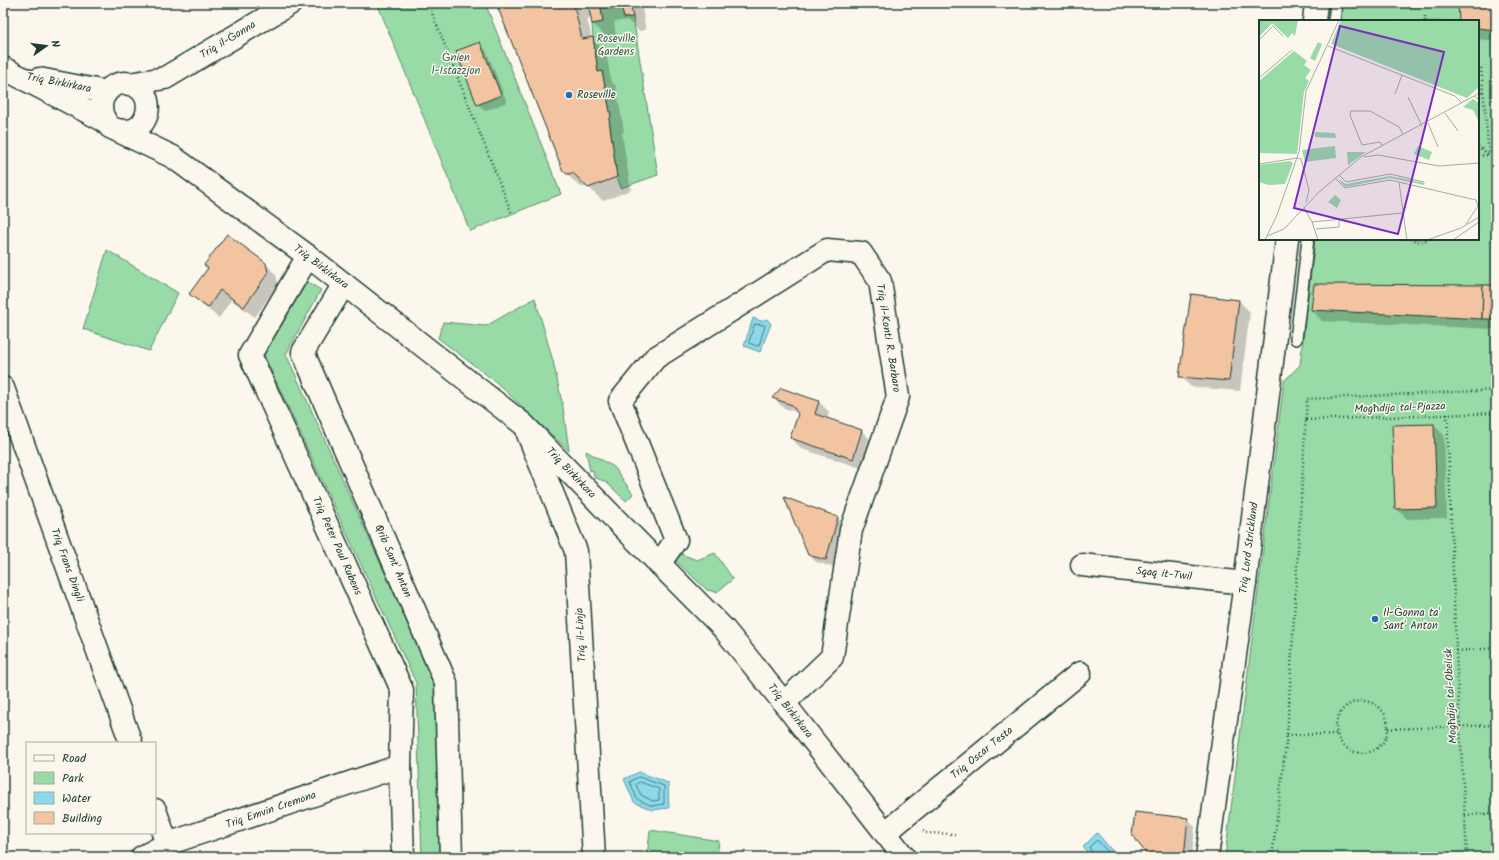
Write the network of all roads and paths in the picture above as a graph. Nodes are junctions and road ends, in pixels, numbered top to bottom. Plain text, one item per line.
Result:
1 (291, 3) edge
2 (428, 3) edge
3 (1316, 3) edge
4 (1336, 3) edge
5 (1425, 13) dead end
6 (1314, 20) edge
7 (1334, 20) edge
8 (1425, 20) edge
9 (1479, 66) edge
10 (6, 75) edge
11 (165, 78) junction
12 (129, 84) junction
13 (106, 92) junction
14 (147, 111) junction
15 (111, 126) junction
16 (1479, 147) edge
17 (1489, 155) junction
18 (173, 156) junction
19 (1479, 156) edge
20 (512, 214) dead end
21 (1287, 240) edge
22 (1308, 240) edge
23 (1413, 240) edge
24 (1426, 240) edge
25 (308, 256) junction
26 (344, 284) junction
27 (1296, 339) dead end
28 (3, 388) edge
29 (1496, 390) edge
30 (1496, 413) edge
31 (1447, 414) junction
32 (1306, 420) junction
33 (523, 424) junction
34 (659, 564) junction
35 (1082, 565) dead end
36 (1245, 583) junction
37 (1496, 648) edge
38 (1456, 651) junction
39 (1080, 673) dead end
40 (784, 703) junction
41 (1496, 725) edge
42 (1461, 726) junction
43 (1388, 729) junction
44 (1337, 734) junction
45 (1286, 735) junction
46 (131, 742) edge
47 (400, 766) junction
48 (156, 813) edge
49 (1496, 813) edge
50 (1465, 815) junction
51 (885, 833) junction
52 (167, 844) junction
53 (142, 857) edge
54 (403, 857) edge
55 (451, 857) edge
56 (594, 857) edge
57 (904, 857) edge
58 (1207, 857) edge
59 (1272, 857) edge
60 (1467, 857) edge

1 - 11 street, Triq il-Ġonna
2 - 20 path
3 - 6 street
4 - 7 lane
5 - 8 path
9 - 17 path
10 - 13 street, Triq Birkirkara
10 - 15 street, Triq Birkirkara
11 - 12 street, Triq il-Ġonna
11 - 14 street, Triq il-Ġonna
12 - 13 street, Triq Birkirkara
12 - 14 street, Triq Birkirkara
13 - 15 street, Triq Birkirkara
14 - 15 street
14 - 18 street, Triq Birkirkara
15 - 18 street, Triq Birkirkara
16 - 17 path
17 - 19 path
18 - 25 street, Triq Birkirkara
21 - 36 street, Triq Lord Strickland
22 - 27 lane
23 - 24 path
25 - 26 street, Triq Birkirkara
25 - 47 street, Triq Peter Paul Rubens
26 - 33 street, Triq Birkirkara
26 - 55 street, Qrib Sant' Anton
28 - 46 street, Triq Frans Dingli
29 - 32 path
30 - 31 path, Mogħdija tal-Pjazza
31 - 32 path, Mogħdija tal-Pjazza
31 - 38 path, Mogħdija tal-Obelisk
32 - 45 path
33 - 34 street, Triq Birkirkara
33 - 56 street, Triq il-Linja
34 - 40 street, Triq Birkirkara
34 - 40 street, Triq il-Konti R. Barbaro
35 - 36 street, Sqaq it-Twil
36 - 58 street, Triq Lord Strickland
37 - 38 path
38 - 42 path, Mogħdija tal-Obelisk
39 - 51 street, Triq Oscar Testa
40 - 51 street, Triq Birkirkara
41 - 42 path
42 - 43 path
42 - 50 path, Mogħdija tal-Obelisk
43 - 44 path
43 - 44 path
44 - 45 path
45 - 59 path
47 - 52 street, Triq Emvin Cremona
47 - 54 street, Triq Peter Paul Rubens
48 - 52 street
49 - 50 path
50 - 60 path, Mogħdija tal-Obelisk
51 - 57 street, Triq Birkirkara
52 - 53 street, Triq Emvin Cremona

